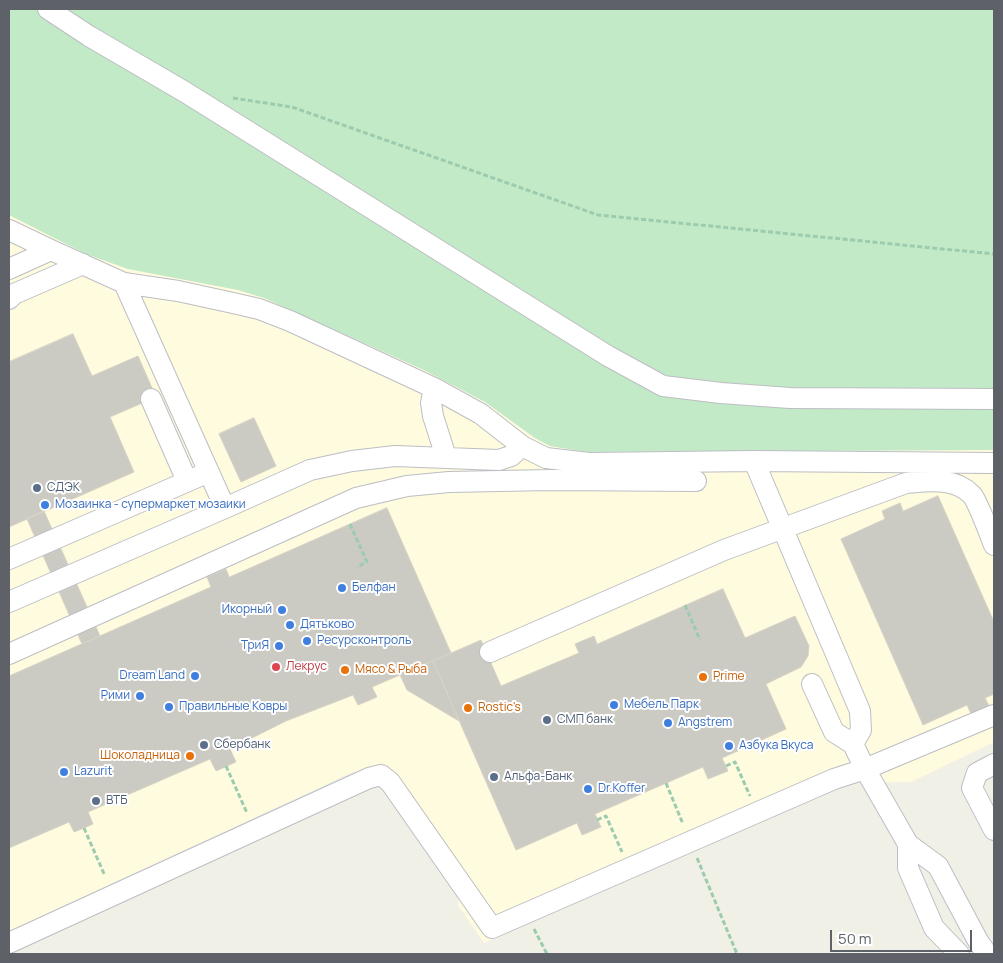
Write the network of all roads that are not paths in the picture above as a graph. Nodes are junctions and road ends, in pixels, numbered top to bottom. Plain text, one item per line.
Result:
1 (48, 9) edge
2 (9, 230) edge
3 (51, 250) junction
4 (83, 264) junction
5 (9, 269) edge
6 (124, 283) junction
7 (9, 300) edge
8 (434, 388) junction
9 (151, 399) dead end
10 (994, 400) edge
11 (522, 446) junction
12 (446, 458) junction
13 (754, 461) junction
14 (994, 463) edge
15 (209, 472) junction
16 (188, 481) junction
17 (696, 481) dead end
18 (225, 508) junction
19 (782, 528) junction
20 (994, 545) edge
21 (9, 559) edge
22 (9, 602) edge
23 (490, 652) dead end
24 (9, 654) edge
25 (812, 684) dead end
26 (994, 715) edge
27 (853, 744) junction
28 (994, 764) edge
29 (865, 769) junction
30 (992, 821) edge
31 (908, 844) junction
32 (9, 943) edge
33 (959, 954) edge
34 (987, 954) edge

1 - 10 street
2 - 3 street
3 - 4 street
3 - 5 street
4 - 6 street
4 - 7 street
6 - 8 street
6 - 15 street
8 - 11 street
8 - 12 street
9 - 16 street
11 - 12 street
11 - 13 street
12 - 18 street
13 - 14 street
13 - 19 street
15 - 16 street
15 - 18 street
16 - 21 street
17 - 24 street
18 - 22 street
19 - 20 street
19 - 23 street
19 - 27 street
25 - 27 street
26 - 29 street
27 - 29 street
28 - 30 street
29 - 31 street
29 - 32 street
31 - 33 street
31 - 34 street

